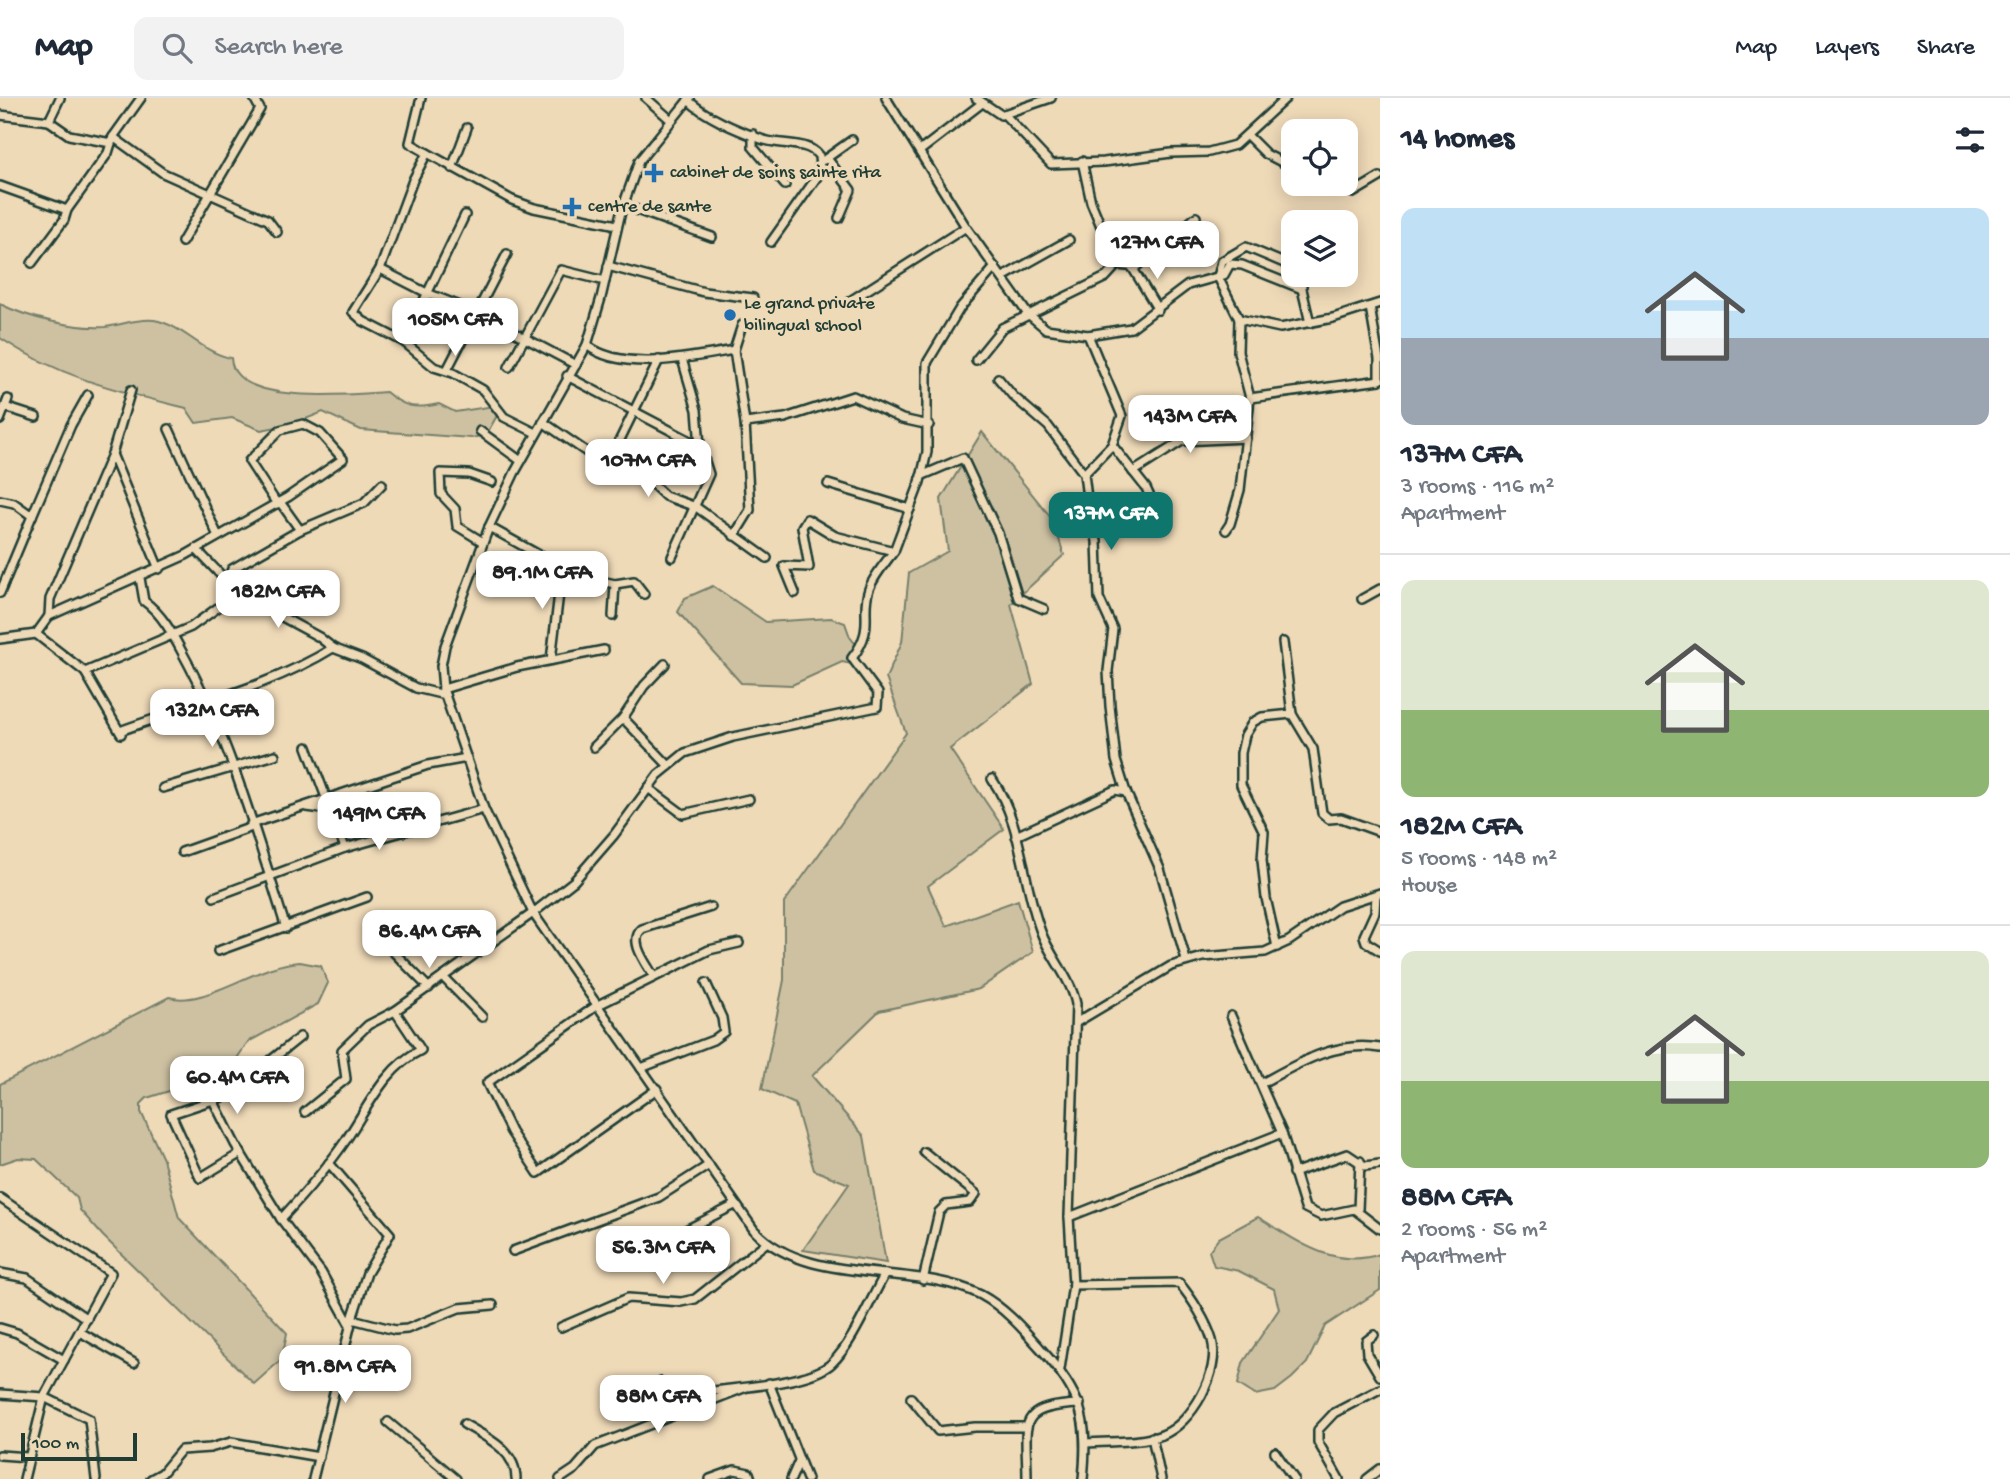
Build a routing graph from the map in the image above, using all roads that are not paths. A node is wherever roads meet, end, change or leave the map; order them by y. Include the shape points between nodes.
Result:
1 (60, 98) edge
2 (141, 98) edge
3 (254, 98) edge
4 (421, 98) edge
5 (646, 98) edge
6 (886, 98) edge
7 (1051, 98) edge
8 (1286, 98) edge
9 (689, 99) edge
10 (978, 101) edge
11 (1004, 114) junction
12 (1, 118) edge
13 (671, 120) junction
14 (49, 121) junction
15 (467, 128) dead end
16 (752, 134) junction
17 (1248, 136) junction
18 (112, 140) junction
19 (852, 140) dead end
20 (921, 150) junction
21 (427, 153) junction
22 (824, 160) junction
23 (1082, 161) junction
24 (1281, 162) edge
25 (452, 168) junction
26 (1380, 177) edge
27 (785, 185) dead end
28 (0, 186) edge
29 (1358, 190) edge
30 (209, 196) junction
31 (623, 205) junction
32 (67, 210) junction
33 (465, 215) dead end
34 (1196, 217) dead end
35 (839, 218) dead end
36 (617, 225) junction
37 (966, 227) junction
38 (277, 232) dead end
39 (712, 237) dead end
40 (1069, 240) dead end
41 (182, 242) dead end
42 (771, 242) dead end
43 (507, 254) dead end
44 (1281, 262) edge
45 (32, 263) dead end
46 (1117, 265) junction
47 (608, 266) junction
48 (995, 267) junction
49 (1132, 267) junction
50 (380, 268) junction
51 (1003, 277) junction
52 (1218, 277) junction
53 (605, 281) junction
54 (1302, 289) joint
55 (427, 293) junction
56 (753, 298) dead end
57 (850, 301) dead end
58 (1380, 303) edge
59 (1370, 307) junction
60 (1158, 310) junction
61 (478, 313) junction
62 (1027, 313) junction
63 (1239, 320) junction
64 (1310, 323) junction
65 (742, 325) dead end
66 (1088, 335) junction
67 (524, 337) junction
68 (404, 342) junction
69 (587, 345) junction
70 (734, 350) junction
71 (682, 359) junction
72 (659, 360) junction
73 (976, 360) dead end
74 (576, 365) junction
75 (509, 367) dead end
76 (447, 370) junction
77 (567, 376) junction
78 (998, 378) dead end
79 (1379, 380) edge
80 (131, 390) dead end
81 (88, 395) dead end
82 (1250, 398) junction
83 (634, 411) junction
84 (36, 417) dead end
85 (0, 420) edge
86 (542, 422) junction
87 (745, 423) junction
88 (929, 425) junction
89 (169, 429) dead end
90 (480, 431) dead end
91 (536, 433) junction
92 (1246, 438) junction
93 (1112, 445) junction
94 (700, 446) junction
95 (112, 454) junction
96 (521, 461) junction
97 (607, 466) junction
98 (1133, 472) junction
99 (1084, 474) junction
100 (921, 476) junction
101 (492, 482) dead end
102 (382, 484) dead end
103 (828, 484) dead end
104 (0, 500) edge
105 (1152, 501) dead end
106 (278, 503) junction
107 (696, 507) junction
108 (910, 509) junction
109 (32, 516) junction
110 (489, 527) junction
111 (300, 530) junction
112 (1226, 530) dead end
113 (218, 536) junction
114 (734, 536) junction
115 (483, 542) junction
116 (196, 549) junction
117 (894, 551) junction
118 (672, 557) dead end
119 (766, 558) dead end
120 (562, 568) junction
121 (159, 569) junction
122 (140, 578) junction
123 (615, 583) junction
124 (226, 584) junction
125 (1380, 589) edge
126 (0, 593) edge
127 (238, 593) junction
128 (795, 593) dead end
129 (644, 594) dead end
130 (1362, 599) dead end
131 (1044, 609) dead end
132 (49, 616) junction
133 (613, 616) dead end
134 (172, 633) junction
135 (36, 634) junction
136 (0, 639) edge
137 (1283, 642) dead end
138 (332, 648) junction
139 (604, 650) dead end
140 (551, 660) junction
141 (664, 664) dead end
142 (85, 672) junction
143 (444, 692) junction
144 (209, 701) junction
145 (1292, 714) junction
146 (624, 718) junction
147 (307, 747) dead end
148 (593, 747) dead end
149 (275, 755) dead end
150 (467, 758) junction
151 (232, 766) junction
152 (669, 766) junction
153 (992, 779) dead end
154 (163, 788) dead end
155 (648, 789) junction
156 (1126, 792) junction
157 (326, 798) junction
158 (750, 799) dead end
159 (484, 809) junction
160 (330, 810) junction
161 (252, 826) junction
162 (1380, 831) edge
163 (1016, 836) junction
164 (345, 848) junction
165 (182, 852) dead end
166 (269, 877) junction
167 (1378, 894) edge
168 (214, 897) dead end
169 (367, 897) dead end
170 (711, 907) dead end
171 (533, 913) junction
172 (369, 927) dead end
173 (286, 928) junction
174 (739, 943) dead end
175 (1277, 947) junction
176 (218, 951) dead end
177 (1380, 951) edge
178 (1186, 960) junction
179 (654, 976) junction
180 (443, 977) junction
181 (706, 983) dead end
182 (429, 988) junction
183 (596, 1006) junction
184 (395, 1011) junction
185 (1231, 1016) dead end
186 (482, 1017) dead end
187 (1077, 1022) junction
188 (300, 1037) dead end
189 (1380, 1048) edge
190 (641, 1068) junction
191 (1262, 1083) junction
192 (657, 1089) junction
193 (213, 1100) junction
194 (305, 1112) dead end
195 (1282, 1133) junction
196 (924, 1152) dead end
197 (241, 1153) junction
198 (1360, 1161) junction
199 (329, 1163) junction
200 (1380, 1164) edge
201 (709, 1165) junction
202 (1293, 1173) junction
203 (0, 1198) edge
204 (735, 1205) junction
205 (1358, 1210) junction
206 (1069, 1217) junction
207 (281, 1219) junction
208 (1380, 1229) edge
209 (766, 1243) junction
210 (513, 1251) dead end
211 (642, 1252) dead end
212 (0, 1273) edge
213 (885, 1274) junction
214 (923, 1280) junction
215 (1073, 1285) junction
216 (493, 1305) dead end
217 (88, 1319) junction
218 (351, 1322) junction
219 (561, 1327) dead end
220 (0, 1328) edge
221 (80, 1332) junction
222 (1374, 1335) dead end
223 (64, 1360) junction
224 (134, 1363) dead end
225 (1059, 1369) junction
226 (1380, 1376) edge
227 (661, 1382) dead end
228 (769, 1383) junction
229 (752, 1385) junction
230 (1380, 1389) edge
231 (0, 1394) edge
232 (44, 1397) junction
233 (911, 1398) dead end
234 (1080, 1405) junction
235 (388, 1422) dead end
236 (464, 1424) dead end
237 (1027, 1427) junction
238 (1152, 1437) junction
239 (1087, 1443) junction
240 (1275, 1452) dead end
241 (0, 1455) edge
242 (28, 1457) junction
243 (318, 1457) junction
244 (799, 1461) junction
245 (1380, 1469) edge
246 (23, 1479) edge
247 (96, 1479) edge
248 (151, 1479) edge
249 (313, 1479) edge
250 (456, 1479) edge
251 (516, 1479) edge
252 (560, 1479) edge
253 (709, 1479) edge
254 (751, 1479) edge
255 (792, 1479) edge
256 (807, 1479) edge
257 (1027, 1479) edge
258 (1083, 1479) edge
259 (1161, 1479) edge
260 (1294, 1479) edge
261 (1339, 1479) edge
262 (1369, 1479) edge

1 - 14 street
2 - 18 street
3 - 30 street via 260,109
4 - 21 street via 410,143
5 - 13 street
6 - 20 street
7 - 11 street
8 - 17 street
9 - 13 street
9 - 16 street via 699,111
10 - 11 street via 996,114
10 - 20 street
11 - 23 street via 1051,164
12 - 14 street
13 - 31 street via 639,161
14 - 18 street via 69,135
15 - 25 street
16 - 22 street via 815,150
16 - 27 street via 753,147
17 - 23 street via 1209,152
17 - 24 street
18 - 30 street
18 - 32 street via 108,153
19 - 22 street
20 - 37 street
21 - 25 street
21 - 50 street
22 - 35 street via 851,190
22 - 42 street
23 - 46 street via 1091,202
25 - 36 street via 490,191 534,208
26 - 29 street
28 - 32 street
30 - 38 street via 268,220
30 - 41 street
31 - 36 street
31 - 39 street
32 - 45 street
33 - 55 street
34 - 49 street
36 - 47 street
37 - 48 street
37 - 57 street
40 - 51 street
43 - 61 street
44 - 52 street via 1247,247 1222,261
46 - 49 street
46 - 62 street via 1106,277
47 - 53 street
47 - 56 street via 704,292
48 - 51 street
48 - 88 street via 960,308 927,363
49 - 60 street
50 - 55 street
50 - 68 street via 353,312
51 - 62 street
52 - 54 street via 1230,264 1242,265
52 - 60 street via 1188,285
52 - 63 street
53 - 67 street via 561,270
53 - 69 street
54 - 64 street
55 - 61 street
55 - 68 street
58 - 59 street
59 - 64 street
59 - 79 street
60 - 66 street via 1131,328
61 - 67 street
61 - 76 street
62 - 66 street via 1046,329
62 - 73 street via 1002,328
63 - 64 street via 1280,328
63 - 82 street via 1238,352
65 - 70 street
66 - 93 street via 1122,416
67 - 74 street
67 - 75 street
68 - 76 street via 435,367
69 - 72 street via 601,356
69 - 74 street
70 - 71 street
70 - 87 street
71 - 72 street
71 - 94 street
72 - 83 street
74 - 77 street
76 - 91 street via 483,390 504,417
77 - 83 street
77 - 86 street
78 - 99 street via 1048,426
79 - 82 street
80 - 95 street
81 - 109 street
82 - 92 street
83 - 94 street
83 - 97 street
84 - 85 street via 6,403
86 - 91 street
86 - 97 street
87 - 88 street via 785,418 853,397 902,419
87 - 114 street via 750,510
88 - 100 street
89 - 113 street
90 - 96 street
91 - 96 street
92 - 98 street via 1182,441
92 - 112 street via 1240,490
93 - 98 street
93 - 99 street
94 - 107 street via 709,474
95 - 121 street
95 - 132 street via 64,562 50,599
96 - 110 street
97 - 107 street via 646,478 664,496
98 - 105 street
99 - 156 street via 1097,541 1098,598 1113,629 1110,706 1116,760
100 - 108 street
100 - 131 street via 963,458 998,533 1018,598
101 - 115 street via 469,474 440,473 441,494 456,509 457,526
102 - 111 street via 364,503
103 - 108 street
104 - 109 street via 14,503
106 - 106 street via 343,459 320,433 303,424 280,430 249,461
106 - 111 street
106 - 113 street
107 - 114 street
107 - 118 street
108 - 117 street
109 - 126 street
110 - 115 street
110 - 120 street
111 - 124 street via 232,569
113 - 116 street
114 - 119 street
115 - 143 street via 445,646 441,666
116 - 121 street
116 - 124 street
117 - 128 street via 835,536 807,519 802,527 809,567 784,566
117 - 152 street via 869,590 868,625 852,657 878,693 877,707 733,737 685,753
120 - 123 street
120 - 140 street
121 - 122 street
122 - 132 street
122 - 134 street via 144,601 156,609
123 - 129 street via 634,581
123 - 133 street
124 - 127 street
125 - 130 street
127 - 134 street via 191,626
127 - 138 street via 319,636
132 - 135 street
134 - 142 street
134 - 144 street
135 - 136 street
135 - 142 street
137 - 145 street
138 - 143 street via 416,688
138 - 144 street via 313,661
139 - 140 street
140 - 143 street
141 - 146 street via 643,686
142 - 144 street via 120,733
143 - 150 street
144 - 151 street
145 - 162 street via 1313,749 1322,813 1329,819 1341,818
145 - 175 street via 1252,722 1241,753 1241,785 1264,832 1266,898
146 - 148 street
146 - 152 street
147 - 157 street
149 - 151 street
150 - 157 street via 428,765
150 - 159 street
151 - 154 street
151 - 161 street
152 - 155 street
153 - 163 street
155 - 158 street via 682,814
155 - 171 street via 574,881
156 - 163 street via 1115,790
156 - 178 street via 1160,869
157 - 160 street
157 - 161 street
159 - 164 street
159 - 171 street
160 - 161 street via 309,806
160 - 164 street
161 - 165 street
161 - 166 street
163 - 187 street via 1040,930 1074,993
164 - 166 street
166 - 168 street
166 - 173 street
167 - 175 street via 1340,906
167 - 177 street via 1364,936
169 - 173 street
170 - 179 street via 637,933 635,942
171 - 180 street
171 - 183 street
172 - 182 street
173 - 176 street
174 - 179 street via 709,950
175 - 178 street via 1254,954
178 - 187 street
179 - 183 street
180 - 182 street
180 - 186 street
181 - 190 street via 724,1032
182 - 184 street
183 - 190 street
183 - 192 street via 487,1083 535,1171 540,1172
184 - 194 street via 368,1026 342,1050 346,1079
184 - 199 street via 421,1050 404,1060 368,1104
185 - 191 street
187 - 206 street
188 - 193 street via 270,1060 243,1090
189 - 191 street via 1346,1046
190 - 192 street
191 - 195 street
192 - 201 street
193 - 197 street
193 - 197 street via 171,1114 200,1178
195 - 202 street
195 - 206 street
196 - 214 street via 975,1194 970,1202 946,1205 940,1212
197 - 207 street
198 - 200 street via 1365,1166
198 - 202 street via 1347,1154
198 - 205 street
199 - 207 street
199 - 218 street via 390,1234 367,1273
201 - 204 street
201 - 210 street via 659,1197
202 - 205 street via 1300,1200 1311,1212 1321,1216
203 - 217 street via 111,1272
204 - 209 street
204 - 211 street
205 - 208 street
206 - 215 street
207 - 218 street
209 - 213 street via 793,1257
209 - 219 street via 695,1299 628,1298
212 - 217 street via 27,1278
213 - 214 street
213 - 228 street via 832,1364 815,1374
214 - 225 street via 964,1288 996,1304
215 - 225 street
215 - 238 street via 1179,1283 1211,1338 1211,1370 1189,1418
216 - 218 street via 459,1308 395,1331
217 - 221 street
218 - 243 street
220 - 223 street
221 - 223 street
221 - 224 street
222 - 226 street via 1366,1341 1366,1348
223 - 232 street
225 - 234 street
227 - 229 street via 680,1395
228 - 229 street
228 - 244 street
229 - 252 street via 594,1446
230 - 261 street via 1334,1413 1318,1430 1318,1442
231 - 232 street
232 - 242 street
232 - 247 street via 91,1421
233 - 237 street via 939,1431
234 - 237 street via 1044,1407 1031,1414
234 - 239 street
235 - 250 street
236 - 251 street via 508,1455
237 - 257 street
238 - 239 street
238 - 259 street
239 - 258 street
240 - 260 street
241 - 242 street
242 - 246 street
243 - 248 street via 226,1442 181,1450
243 - 249 street
244 - 255 street
244 - 256 street
245 - 262 street
253 - 254 street via 741,1469 749,1472

